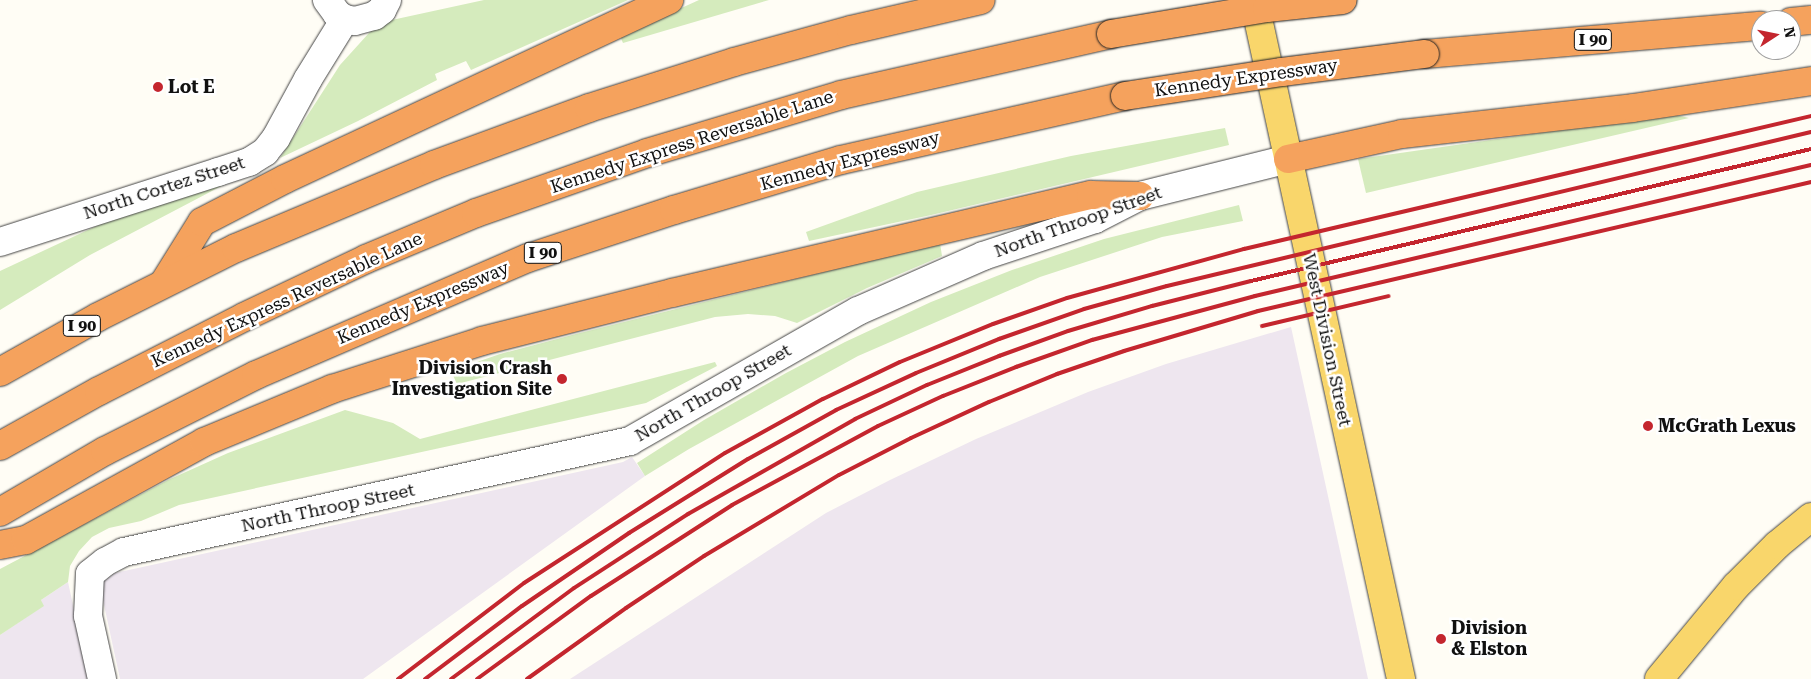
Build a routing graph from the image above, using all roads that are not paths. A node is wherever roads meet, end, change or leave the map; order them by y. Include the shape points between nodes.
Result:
1 (387, 0) edge
2 (669, 0) edge
3 (982, 0) edge
4 (1254, 0) edge
5 (1343, 0) edge
6 (336, 10) edge
7 (1751, 27) edge
8 (1811, 81) edge
9 (1288, 159) junction
10 (1140, 196) junction
11 (0, 242) edge
12 (164, 283) junction
13 (0, 372) edge
14 (0, 446) edge
15 (0, 512) edge
16 (1811, 518) edge
17 (0, 545) edge
18 (102, 679) edge
19 (1401, 679) edge
20 (1659, 679) edge

1 - 6 street via 374,16 355,21
2 - 12 highway via 202,222
3 - 12 highway, I 90 via 851,30 734,62 588,108 314,214
4 - 9 main road, West Division Street
5 - 14 highway, Kennedy Express Reversable Lane, bridge via 1267,8 1111,34 841,95 647,153 476,213 366,259 99,391
6 - 11 street, North Cortez Street via 308,78 265,152 249,162
7 - 15 highway, Kennedy Expressway / I 90, bridge via 1425,54 1282,72 1125,96 841,160 528,258 256,375 105,451
8 - 9 highway via 1632,108 1402,134
9 - 10 street, North Throop Street
9 - 19 main road, West Division Street
10 - 17 highway via 1091,195 482,341 332,389 204,442 26,540
10 - 18 street, North Throop Street via 1095,219 983,256 858,311 630,441 124,552 90,574 88,616
12 - 13 highway, I 90
16 - 20 main road via 1777,545 1736,586

